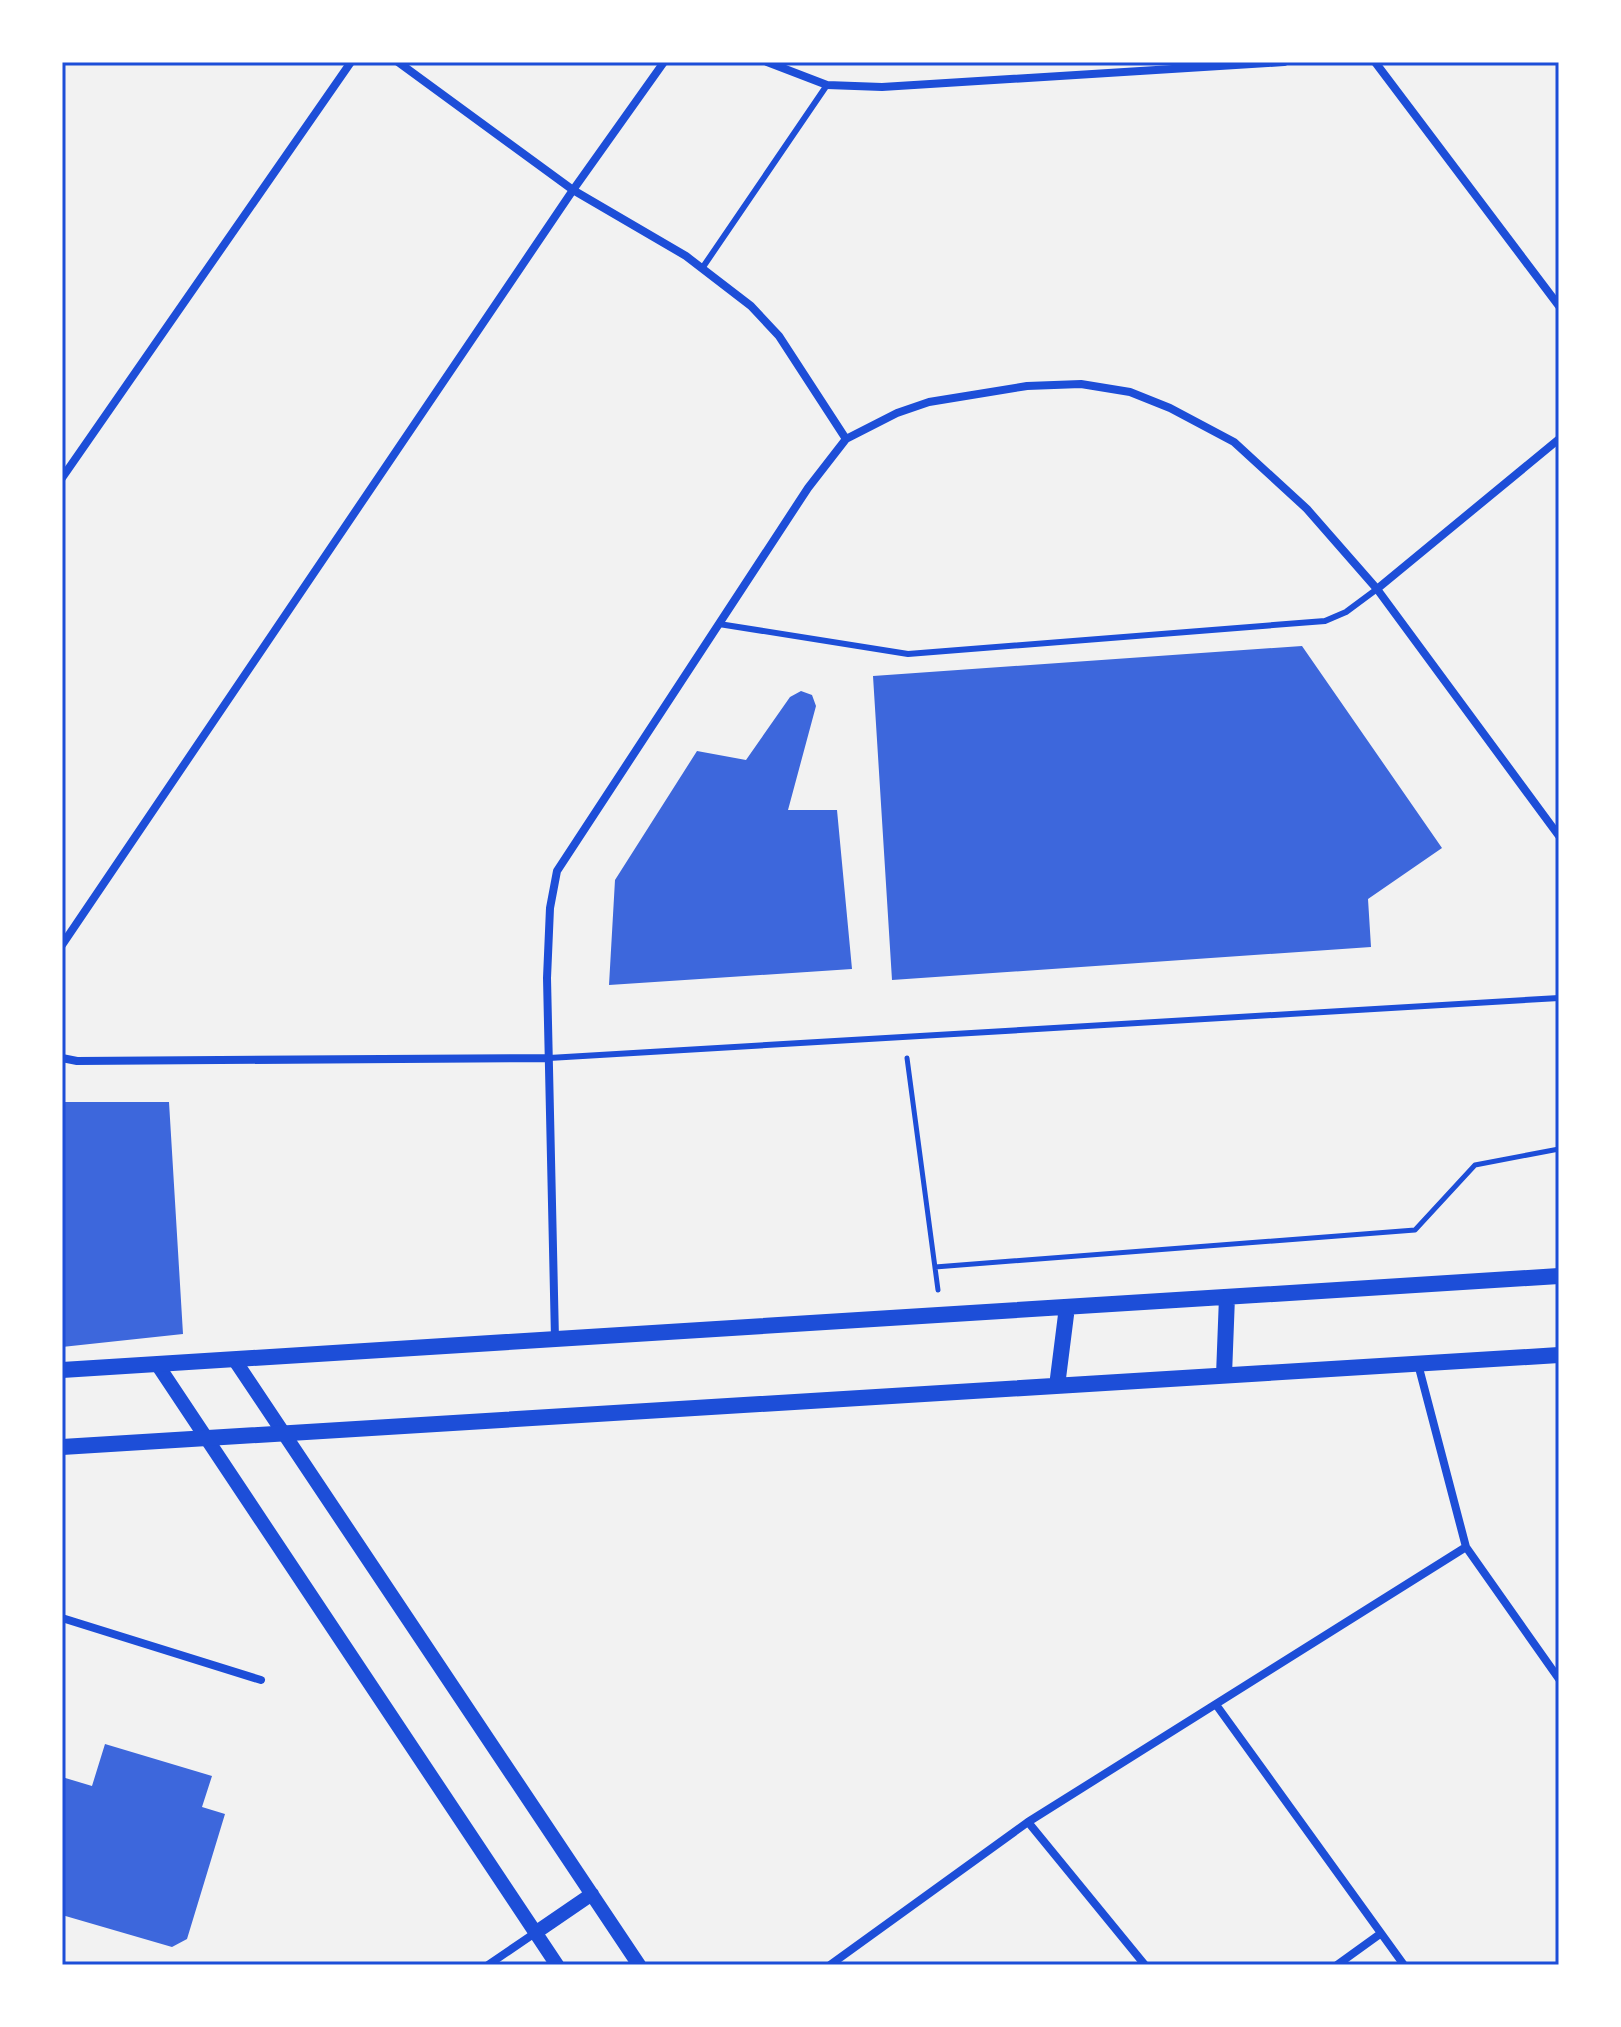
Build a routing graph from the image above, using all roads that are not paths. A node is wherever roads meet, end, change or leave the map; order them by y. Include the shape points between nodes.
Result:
1 (351, 62) edge
2 (398, 62) edge
3 (664, 62) edge
4 (767, 62) edge
5 (1284, 62) edge
6 (1375, 62) edge
7 (827, 85) junction
8 (573, 190) junction
9 (703, 267) junction
10 (1559, 306) edge
11 (846, 439) junction
12 (1559, 439) edge
13 (62, 478) edge
14 (1377, 589) junction
15 (719, 624) junction
16 (1559, 836) edge
17 (62, 945) edge
18 (1559, 998) edge
19 (62, 1058) edge
20 (549, 1058) junction
21 (1559, 1276) edge
22 (1227, 1297) junction
23 (1067, 1307) junction
24 (555, 1339) junction
25 (1559, 1355) edge
26 (234, 1359) junction
27 (1418, 1363) junction
28 (157, 1364) junction
29 (62, 1370) edge
30 (1224, 1375) junction
31 (1057, 1386) junction
32 (284, 1433) junction
33 (205, 1438) junction
34 (62, 1447) edge
35 (1466, 1547) junction
36 (62, 1618) edge
37 (1559, 1679) edge
38 (261, 1680) dead end
39 (1217, 1706) junction
40 (1028, 1822) junction
41 (592, 1894) junction
42 (535, 1933) junction
43 (1380, 1934) junction
44 (488, 1965) edge
45 (557, 1965) edge
46 (639, 1965) edge
47 (830, 1965) edge
48 (1145, 1965) edge
49 (1337, 1965) edge
50 (1404, 1965) edge

1 - 13 street
2 - 8 street
3 - 8 street
4 - 7 street
5 - 7 street via 882,87
6 - 10 street
7 - 9 lane
8 - 9 street
8 - 17 street
9 - 11 street via 779,336
11 - 14 street via 897,413 971,394 1081,384 1130,392 1234,442 1307,509
11 - 15 street
12 - 14 street
14 - 15 lane via 1325,621 945,652 875,651
14 - 16 street
15 - 20 street via 557,871 550,908
18 - 20 lane
19 - 20 street
20 - 24 street
21 - 22 main road
22 - 23 main road
22 - 30 main road
23 - 24 main road
23 - 31 main road
24 - 26 main road
25 - 27 main road
26 - 28 main road
26 - 32 street
27 - 30 main road
27 - 35 street
28 - 29 main road
28 - 33 street
30 - 31 main road
31 - 32 main road
32 - 33 main road
32 - 41 street
33 - 34 main road
33 - 42 street
35 - 37 street
35 - 39 street
36 - 38 street
39 - 40 street
39 - 43 street
40 - 47 street
40 - 48 street
41 - 42 street
41 - 46 street
42 - 44 street
42 - 45 street
43 - 49 street
43 - 50 street

